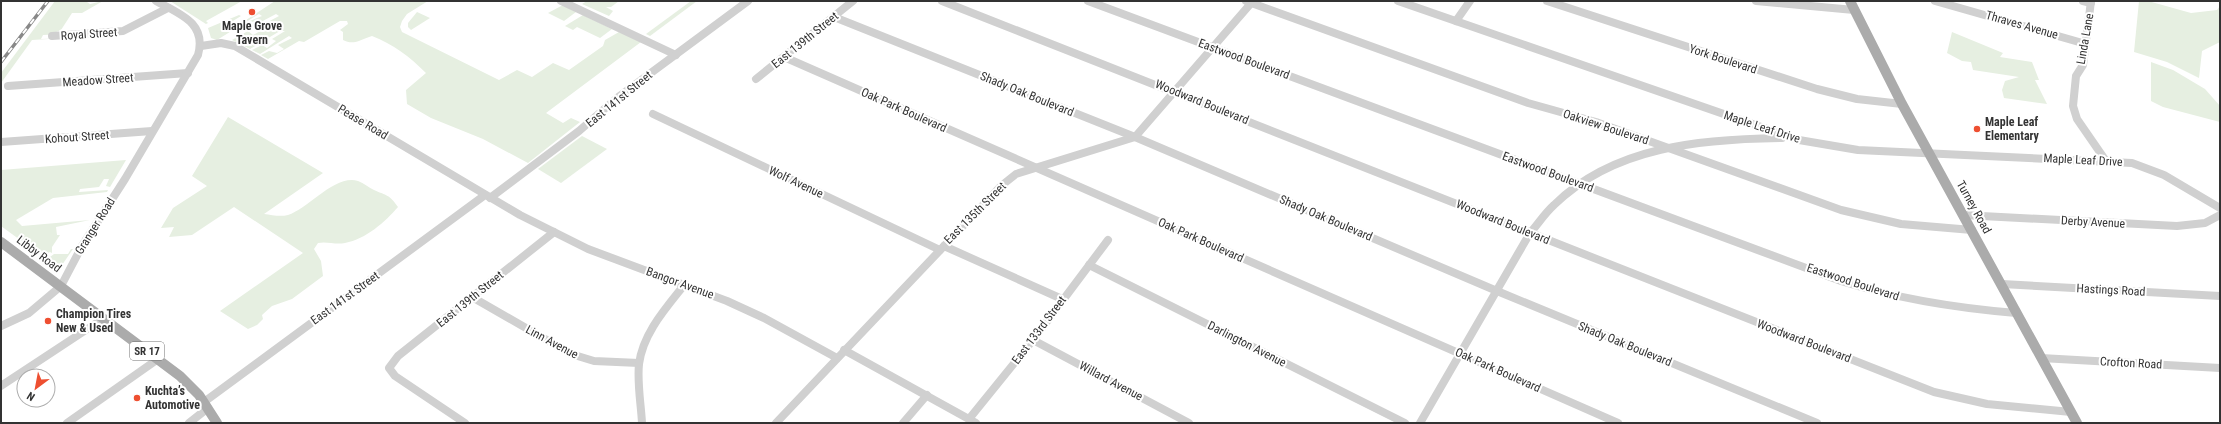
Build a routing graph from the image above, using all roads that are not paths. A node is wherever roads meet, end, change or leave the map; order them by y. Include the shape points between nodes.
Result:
1 (156, 1) edge
2 (561, 1) edge
3 (748, 1) edge
4 (853, 1) edge
5 (942, 1) edge
6 (1088, 1) edge
7 (1398, 1) edge
8 (1470, 1) edge
9 (1547, 1) edge
10 (1756, 1) edge
11 (1850, 1) edge
12 (1935, 1) edge
13 (2083, 1) edge
14 (1250, 2) edge
15 (2091, 2) edge
16 (168, 8) junction
17 (1854, 10) junction
18 (834, 17) junction
19 (1456, 21) junction
20 (52, 36) dead end
21 (2086, 44) junction
22 (202, 46) junction
23 (1213, 48) junction
24 (676, 54) junction
25 (784, 57) junction
26 (188, 73) junction
27 (756, 79) dead end
28 (8, 86) dead end
29 (1175, 91) junction
30 (1902, 104) junction
31 (653, 114) dead end
32 (152, 132) junction
33 (1135, 137) junction
34 (1789, 138) junction
35 (1, 142) edge
36 (1664, 147) junction
37 (1930, 153) junction
38 (2106, 161) junction
39 (1036, 167) junction
40 (1580, 183) junction
41 (488, 196) junction
42 (2220, 208) edge
43 (2220, 214) edge
44 (520, 215) joint
45 (1963, 215) junction
46 (1972, 230) junction
47 (554, 232) junction
48 (1530, 233) junction
49 (1108, 240) dead end
50 (1, 242) edge
51 (942, 248) junction
52 (1089, 265) junction
53 (685, 284) junction
54 (2002, 284) junction
55 (61, 286) junction
56 (1497, 291) junction
57 (2220, 296) edge
58 (472, 297) junction
59 (1062, 299) junction
60 (2016, 313) junction
61 (104, 318) junction
62 (1, 326) edge
63 (1033, 340) junction
64 (844, 350) junction
65 (1460, 354) junction
66 (837, 358) junction
67 (2041, 358) junction
68 (158, 359) junction
69 (639, 363) junction
70 (2220, 368) edge
71 (1, 386) edge
72 (927, 395) junction
73 (206, 405) junction
74 (2071, 412) junction
75 (973, 421) edge
76 (67, 423) edge
77 (188, 423) edge
78 (217, 423) edge
79 (464, 423) edge
80 (642, 423) edge
81 (776, 423) edge
82 (903, 423) edge
83 (1189, 423) edge
84 (1405, 423) edge
85 (1420, 423) edge
86 (1618, 423) edge
87 (1817, 423) edge
88 (2078, 423) edge

1 - 16 street
2 - 24 street
3 - 24 street, East 141st Street
4 - 18 street, East 139th Street
5 - 29 street, Woodward Boulevard
6 - 23 street, Eastwood Boulevard
7 - 19 street, Maple Leaf Drive
8 - 19 street
9 - 30 street, York Boulevard via 1817,89 1857,99
10 - 17 street
11 - 17 main road, Turney Road
12 - 21 street, Thraves Avenue
13 - 15 street
14 - 23 street
14 - 36 street, Oakview Boulevard via 1528,103 1596,122
15 - 21 street, Linda Lane
16 - 20 street, Royal Street via 123,31
16 - 22 street via 197,27 201,34
17 - 30 main road, Turney Road
18 - 25 street, East 139th Street
18 - 33 street, Shady Oak Boulevard
19 - 34 street, Maple Leaf Drive
21 - 38 street, Linda Lane via 2083,65 2076,76 2073,106 2077,119
22 - 26 street, Granger Road
22 - 41 street, Pease Road via 221,43 235,46
23 - 29 street
23 - 40 street, Eastwood Boulevard
24 - 41 street, East 141st Street via 606,106 579,131
25 - 27 street, East 139th Street
25 - 39 street, Oak Park Boulevard
26 - 28 street, Meadow Street
26 - 32 street, Granger Road
29 - 33 street
29 - 48 street, Woodward Boulevard
30 - 37 main road, Turney Road
31 - 51 street, Wolf Avenue
32 - 35 street, Kohout Street
32 - 55 street, Granger Road via 82,246
33 - 39 street, East 135th Street
33 - 56 street, Shady Oak Boulevard
34 - 36 street via 1729,138
34 - 37 street, Maple Leaf Drive via 1858,150
36 - 40 street via 1626,159
36 - 46 street, Oakview Boulevard via 1856,214 1901,224
37 - 38 street, Maple Leaf Drive
37 - 45 main road, Turney Road
38 - 42 street, Maple Leaf Drive via 2145,166
39 - 51 street, East 135th Street via 1016,174 1001,186
39 - 65 street, Oak Park Boulevard
40 - 48 street via 1548,210
40 - 60 street, Eastwood Boulevard via 1869,290 1940,305
41 - 44 street, Pease Road
41 - 73 street, East 141st Street
43 - 45 street, Derby Avenue via 2213,221 2176,226
44 - 47 street, Bangor Avenue
45 - 46 main road, Turney Road
46 - 54 main road, Turney Road
47 - 53 street, Bangor Avenue via 588,249
47 - 58 street, East 139th Street
48 - 56 street
48 - 74 street, Woodward Boulevard via 1934,392 1987,404
49 - 52 street, East 133rd Street
50 - 55 main road, Libby Road / SR 17
51 - 59 street, Wolf Avenue
51 - 64 street, East 135th Street
52 - 59 street, East 133rd Street
52 - 84 street, Darlington Avenue
53 - 66 street, Bangor Avenue via 764,318
53 - 69 street via 658,318
54 - 57 street, Hastings Road
54 - 60 main road, Turney Road
55 - 61 main road, SR 17
55 - 62 street via 25,315
56 - 65 street
56 - 87 street, Shady Oak Boulevard
58 - 69 street, Linn Avenue via 571,354 594,361
58 - 79 street, East 139th Street via 398,356 390,368 395,376
59 - 63 street, East 133rd Street
60 - 67 main road, Turney Road
61 - 68 main road, SR 17
61 - 71 street
63 - 75 street, East 133rd Street
63 - 83 street, Willard Avenue
64 - 66 street, East 135th Street
64 - 72 street
65 - 85 street
65 - 86 street, Oak Park Boulevard
66 - 81 street, East 135th Street
67 - 70 street, Crofton Road
67 - 74 main road, Turney Road
68 - 73 main road, SR 17 via 182,378
68 - 76 street
69 - 80 street
72 - 75 street
72 - 82 street
73 - 77 street, East 141st Street
73 - 78 main road, SR 17
74 - 88 main road, Turney Road

